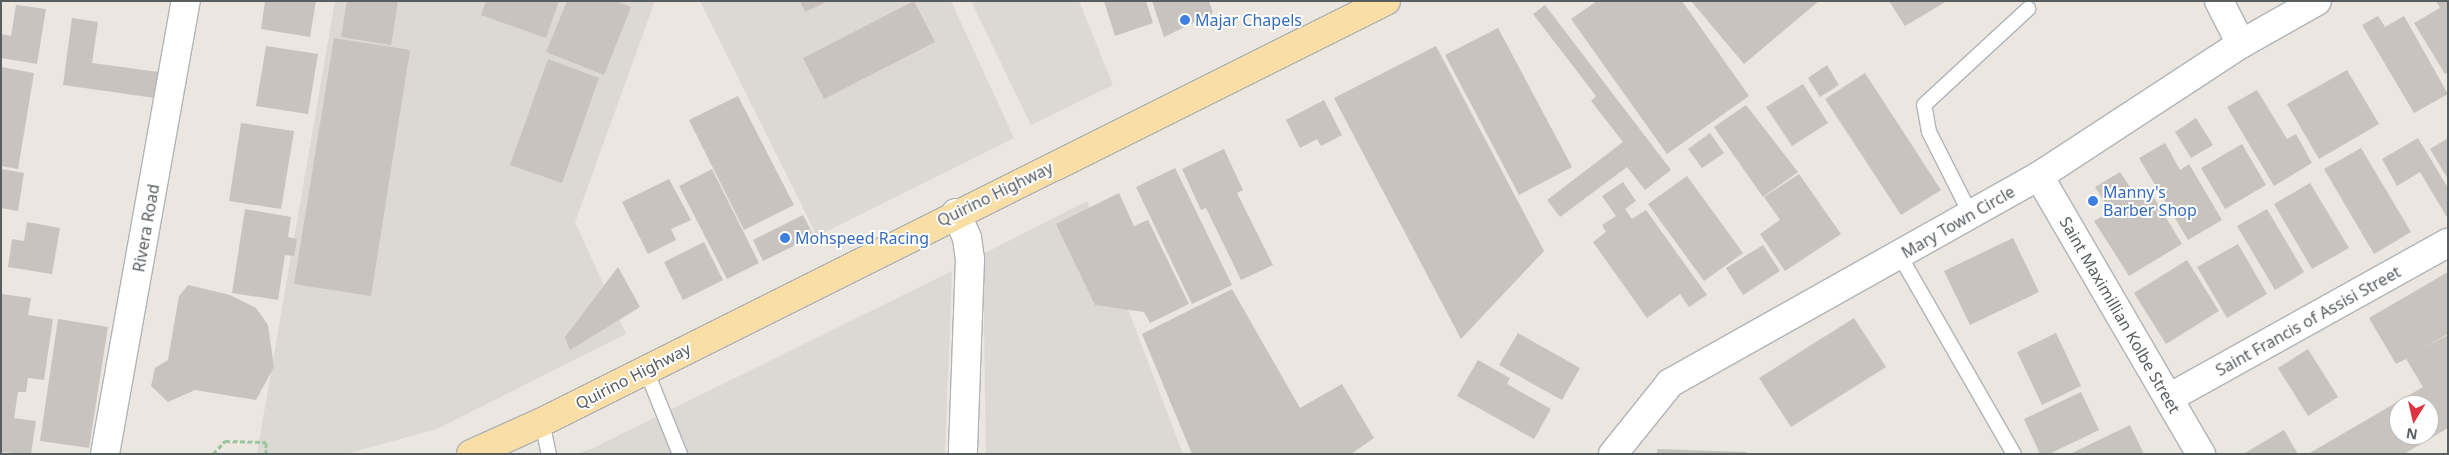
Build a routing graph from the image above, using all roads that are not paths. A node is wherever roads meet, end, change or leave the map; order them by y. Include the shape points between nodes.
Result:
1 (186, 1) edge
2 (1386, 1) edge
3 (2218, 1) edge
4 (2316, 1) edge
5 (2028, 9) dead end
6 (2241, 44) junction
7 (2039, 176) junction
8 (956, 213) junction
9 (1971, 215) junction
10 (2448, 243) edge
11 (1900, 256) junction
12 (646, 370) junction
13 (2169, 398) junction
14 (542, 422) junction
15 (105, 454) edge
16 (470, 454) edge
17 (549, 454) edge
18 (680, 454) edge
19 (964, 454) edge
20 (1612, 454) edge
21 (2014, 454) edge
22 (2201, 454) edge

1 - 15 street, Rivera Road
2 - 8 main road, Quirino Highway
3 - 6 street
4 - 6 street, Mary Town Circle
5 - 9 lane via 1924,105 1929,132
6 - 7 street, Mary Town Circle
7 - 9 street, Mary Town Circle
7 - 13 street, Saint Maximillian Kolbe Street
8 - 12 main road, Quirino Highway
8 - 19 street via 967,238 970,259
9 - 11 street, Mary Town Circle
10 - 13 street, Saint Francis of Assisi Street
11 - 20 street, Mary Town Circle via 1670,383
11 - 21 lane
12 - 14 main road, Quirino Highway
12 - 18 lane
13 - 22 street, Saint Maximillian Kolbe Street
14 - 16 main road, Quirino Highway
14 - 17 lane

